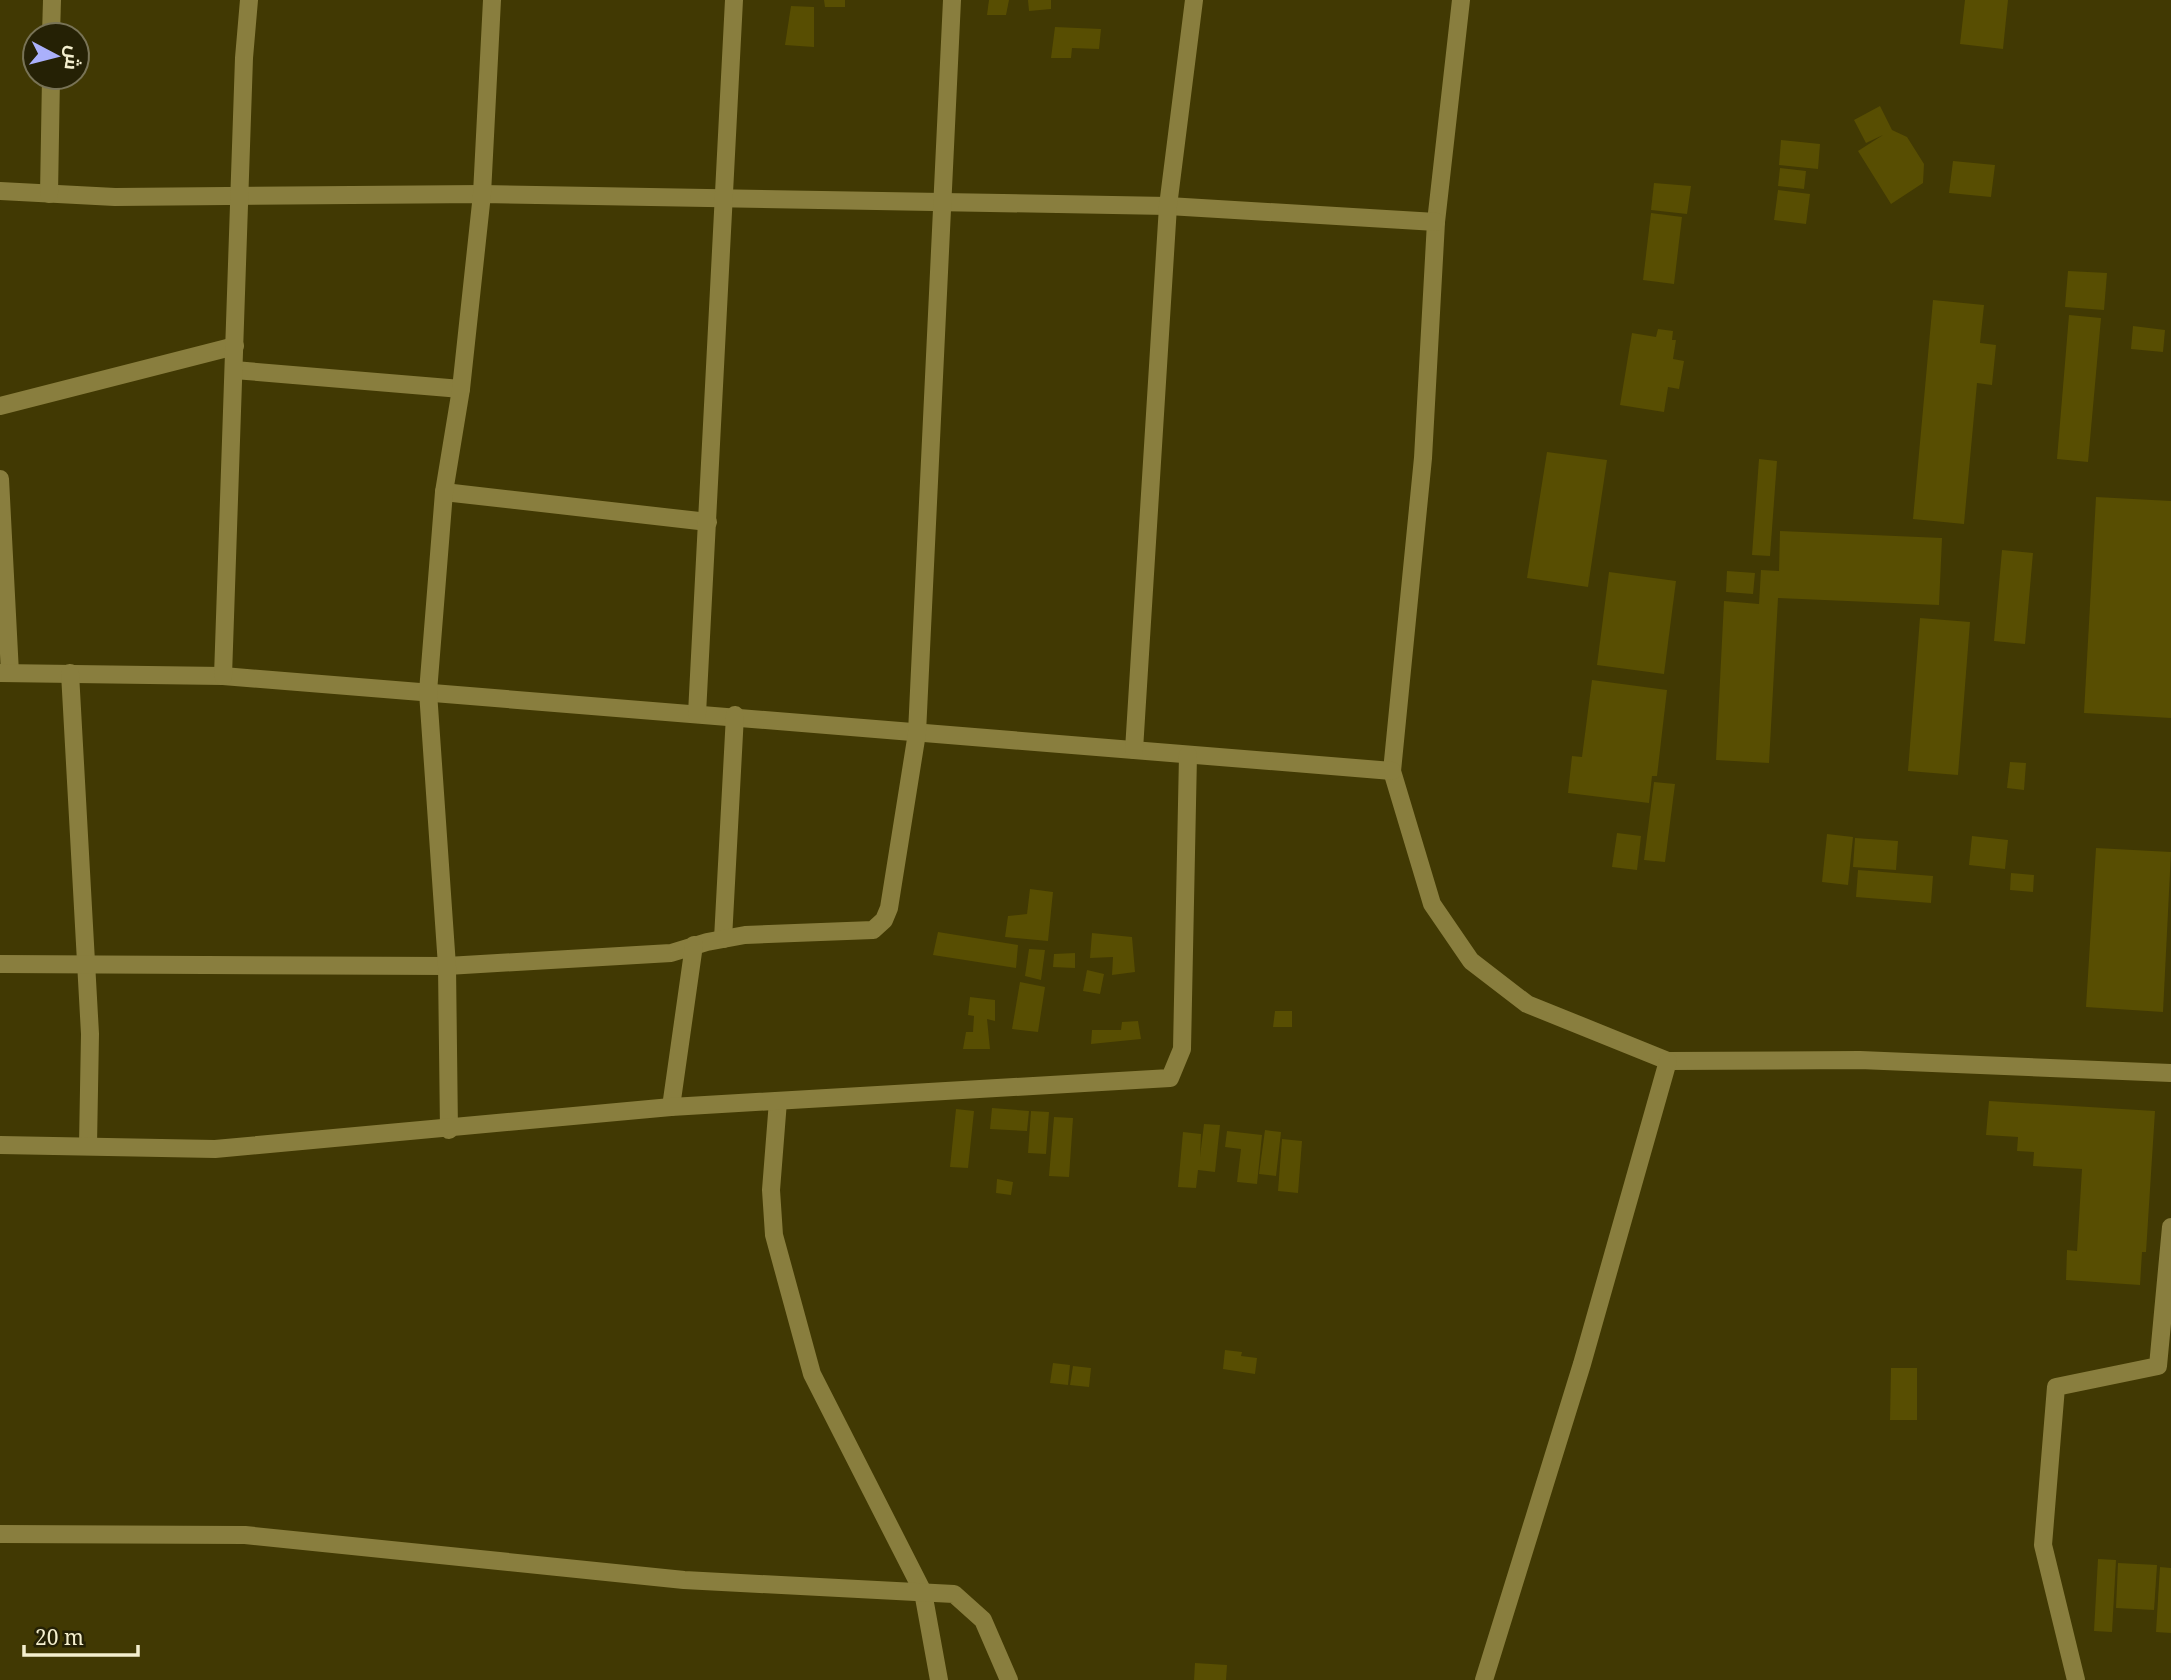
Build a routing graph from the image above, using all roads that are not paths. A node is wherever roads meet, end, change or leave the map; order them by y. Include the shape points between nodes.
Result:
1 (51, 0) edge
2 (249, 0) edge
3 (492, 0) edge
4 (734, 0) edge
5 (952, 0) edge
6 (1194, 0) edge
7 (1461, 0) edge
8 (51, 21) edge
9 (51, 91) edge
10 (0, 191) edge
11 (49, 194) junction
12 (482, 194) junction
13 (240, 195) junction
14 (726, 199) junction
15 (944, 203) junction
16 (1168, 206) junction
17 (1436, 222) junction
18 (235, 346) junction
19 (234, 370) junction
20 (461, 389) junction
21 (0, 406) edge
22 (0, 479) edge
23 (444, 492) junction
24 (709, 522) junction
25 (5, 673) edge
26 (70, 673) junction
27 (223, 676) junction
28 (428, 692) junction
29 (697, 714) junction
30 (735, 715) junction
31 (917, 733) junction
32 (1134, 751) junction
33 (1188, 755) junction
34 (1392, 771) junction
35 (723, 939) junction
36 (694, 946) junction
37 (0, 964) edge
38 (86, 964) junction
39 (447, 966) junction
40 (1668, 1061) junction
41 (2171, 1073) edge
42 (778, 1101) junction
43 (671, 1107) junction
44 (449, 1130) junction
45 (0, 1145) edge
46 (88, 1145) junction
47 (2171, 1227) edge
48 (2165, 1366) edge
49 (0, 1534) edge
50 (923, 1592) junction
51 (939, 1680) edge
52 (1009, 1680) edge
53 (1484, 1680) edge
54 (2076, 1680) edge

1 - 8 street
2 - 13 street
3 - 12 street
4 - 14 street
5 - 15 street
6 - 16 street
7 - 17 street
9 - 11 street
10 - 11 street
11 - 13 street
12 - 13 street
12 - 14 street
12 - 20 street
13 - 18 street
14 - 15 street
14 - 24 street
15 - 16 street
15 - 31 street
16 - 17 street
16 - 32 street
17 - 34 street via 1423,458
18 - 19 street
18 - 21 street
19 - 20 street
19 - 27 street
20 - 23 street
22 - 25 street
23 - 24 street
23 - 28 street
24 - 29 street
25 - 26 street
26 - 27 street
26 - 38 street
27 - 28 street
28 - 29 street
28 - 39 street
29 - 30 street
30 - 31 street
30 - 35 street
31 - 32 street
31 - 35 street via 884,920 873,930
32 - 33 street
33 - 34 street
33 - 42 street via 1182,1049 1170,1078
34 - 40 street via 1432,904 1471,961 1527,1004
35 - 36 street
36 - 39 street via 671,953
36 - 43 street
37 - 38 street
38 - 39 street
38 - 46 street
39 - 44 street
40 - 41 street via 1860,1060
40 - 53 street via 1582,1364
42 - 43 street
42 - 50 street via 771,1190 774,1236 812,1374
43 - 44 street
44 - 46 street via 215,1149
45 - 46 street
47 - 48 street
48 - 54 street via 2056,1387 2043,1545
49 - 50 street via 245,1535 684,1580
50 - 51 street
50 - 52 street via 954,1594 983,1620

